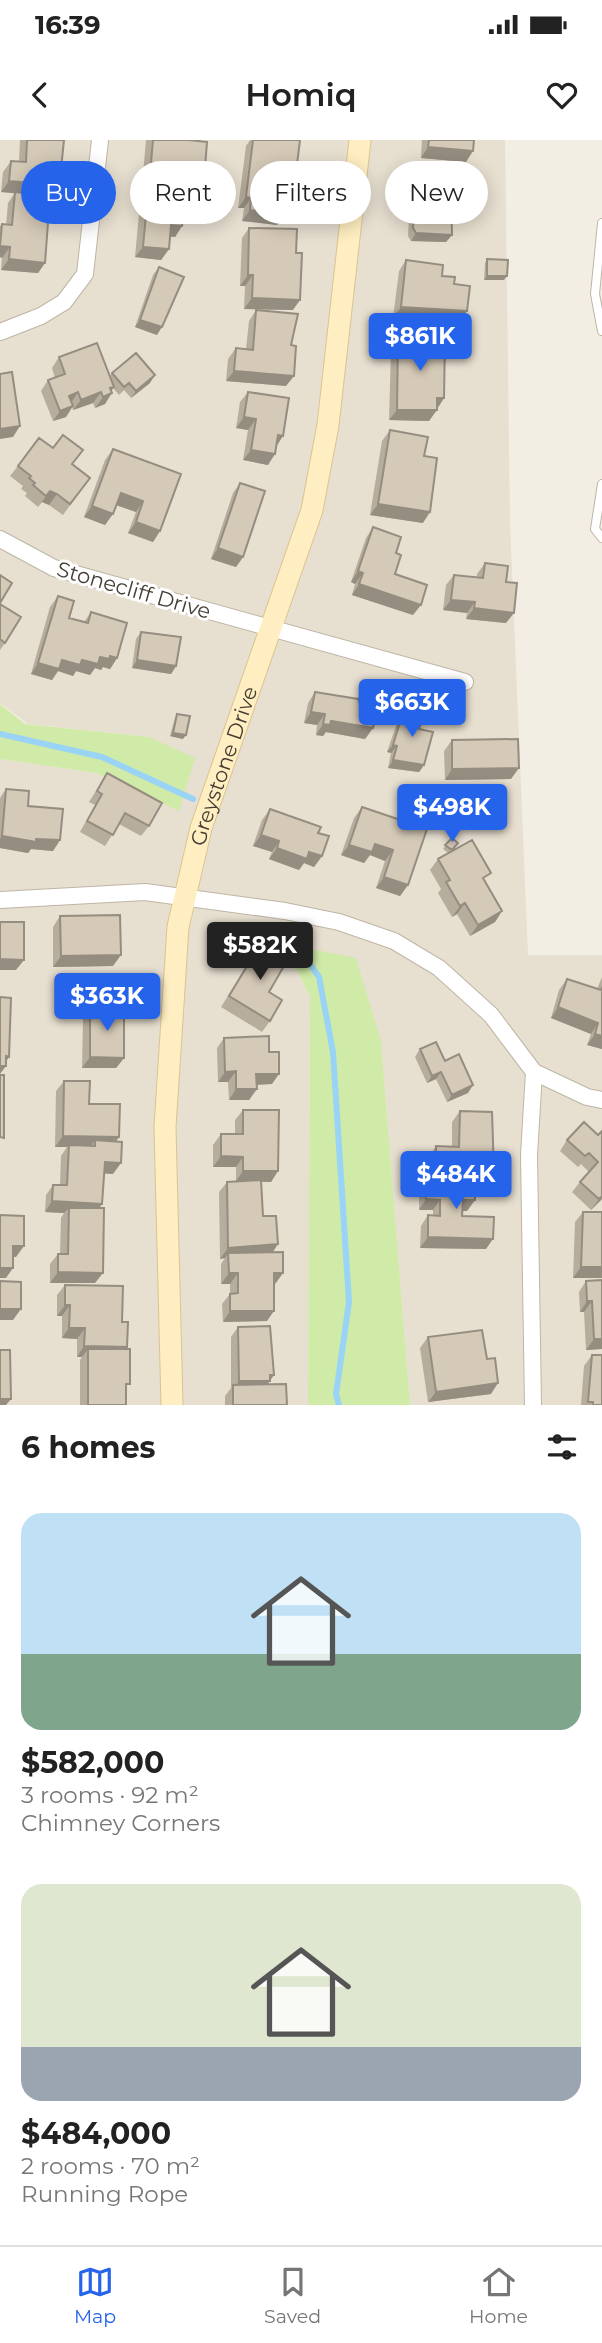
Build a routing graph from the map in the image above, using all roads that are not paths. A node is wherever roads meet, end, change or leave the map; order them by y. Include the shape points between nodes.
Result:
1 (100, 140) edge
2 (360, 140) edge
3 (602, 223) edge
4 (600, 306) edge
5 (602, 331) edge
6 (0, 332) edge
7 (602, 484) edge
8 (602, 538) edge
9 (0, 539) edge
10 (272, 629) junction
11 (465, 682) dead end
12 (183, 895) junction
13 (0, 900) edge
14 (534, 1072) junction
15 (602, 1100) edge
16 (172, 1405) edge
17 (533, 1405) edge

1 - 6 street via 85,274 64,302
2 - 10 street, Greystone Drive via 326,438 312,510
3 - 4 lane via 595,294
4 - 5 lane
7 - 8 lane via 595,529
9 - 10 street, Stonecliff Drive via 54,568
10 - 11 street, Stonecliff Drive
10 - 12 street, Greystone Drive via 201,828
12 - 13 street via 145,892
12 - 14 street via 325,919 394,941 439,968 491,1015
12 - 16 street, Greystone Drive via 165,1127
14 - 15 street
14 - 17 street via 529,1155

